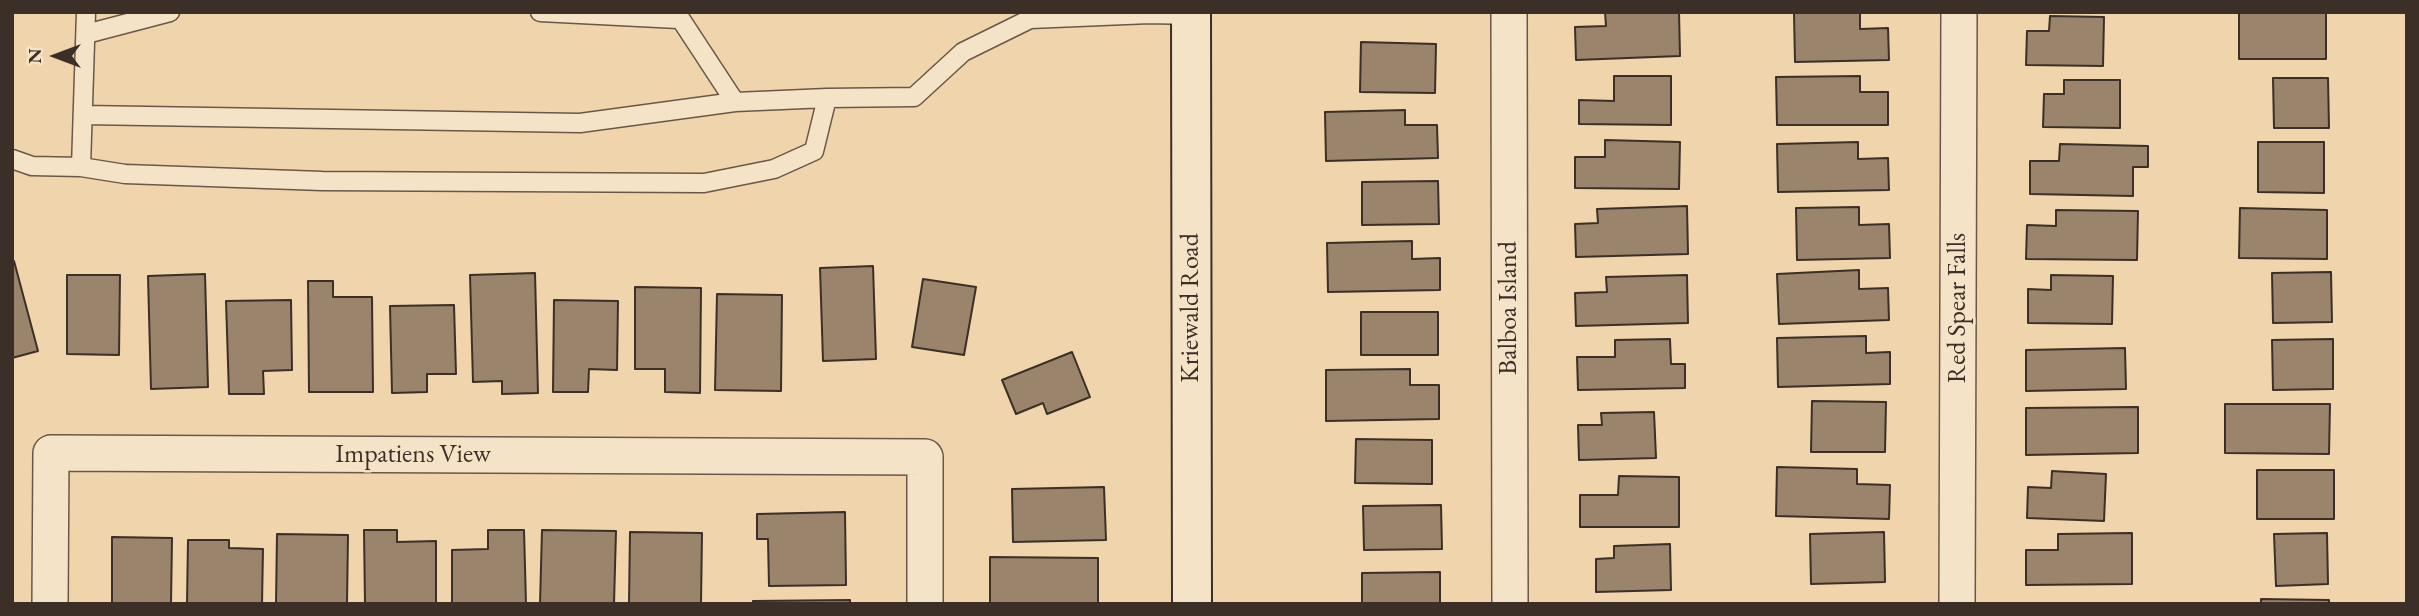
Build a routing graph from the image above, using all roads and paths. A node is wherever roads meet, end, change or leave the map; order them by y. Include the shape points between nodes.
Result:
1 (86, 12) edge
2 (170, 12) edge
3 (540, 12) edge
4 (1509, 12) edge
5 (1959, 12) edge
6 (1191, 14) edge
7 (677, 15) edge
8 (86, 34) junction
9 (827, 98) junction
10 (734, 102) junction
11 (84, 115) junction
12 (12, 159) edge
13 (81, 167) junction
14 (50, 604) edge
15 (925, 604) edge
16 (1192, 604) edge
17 (1510, 604) edge
18 (1957, 604) edge

1 - 8 lane
2 - 8 lane
3 - 7 lane
4 - 17 street, Balboa Island
5 - 18 street, Red Spear Falls
6 - 9 lane via 1030,19 963,52 914,97
6 - 16 street, Kriewald Road
7 - 10 lane
8 - 11 lane
9 - 10 lane
9 - 13 lane via 814,151 774,169 704,183 322,181 125,174
10 - 11 lane via 580,122
11 - 13 lane
12 - 13 lane via 32,166
14 - 15 street, Impatiens View via 51,453 925,457

